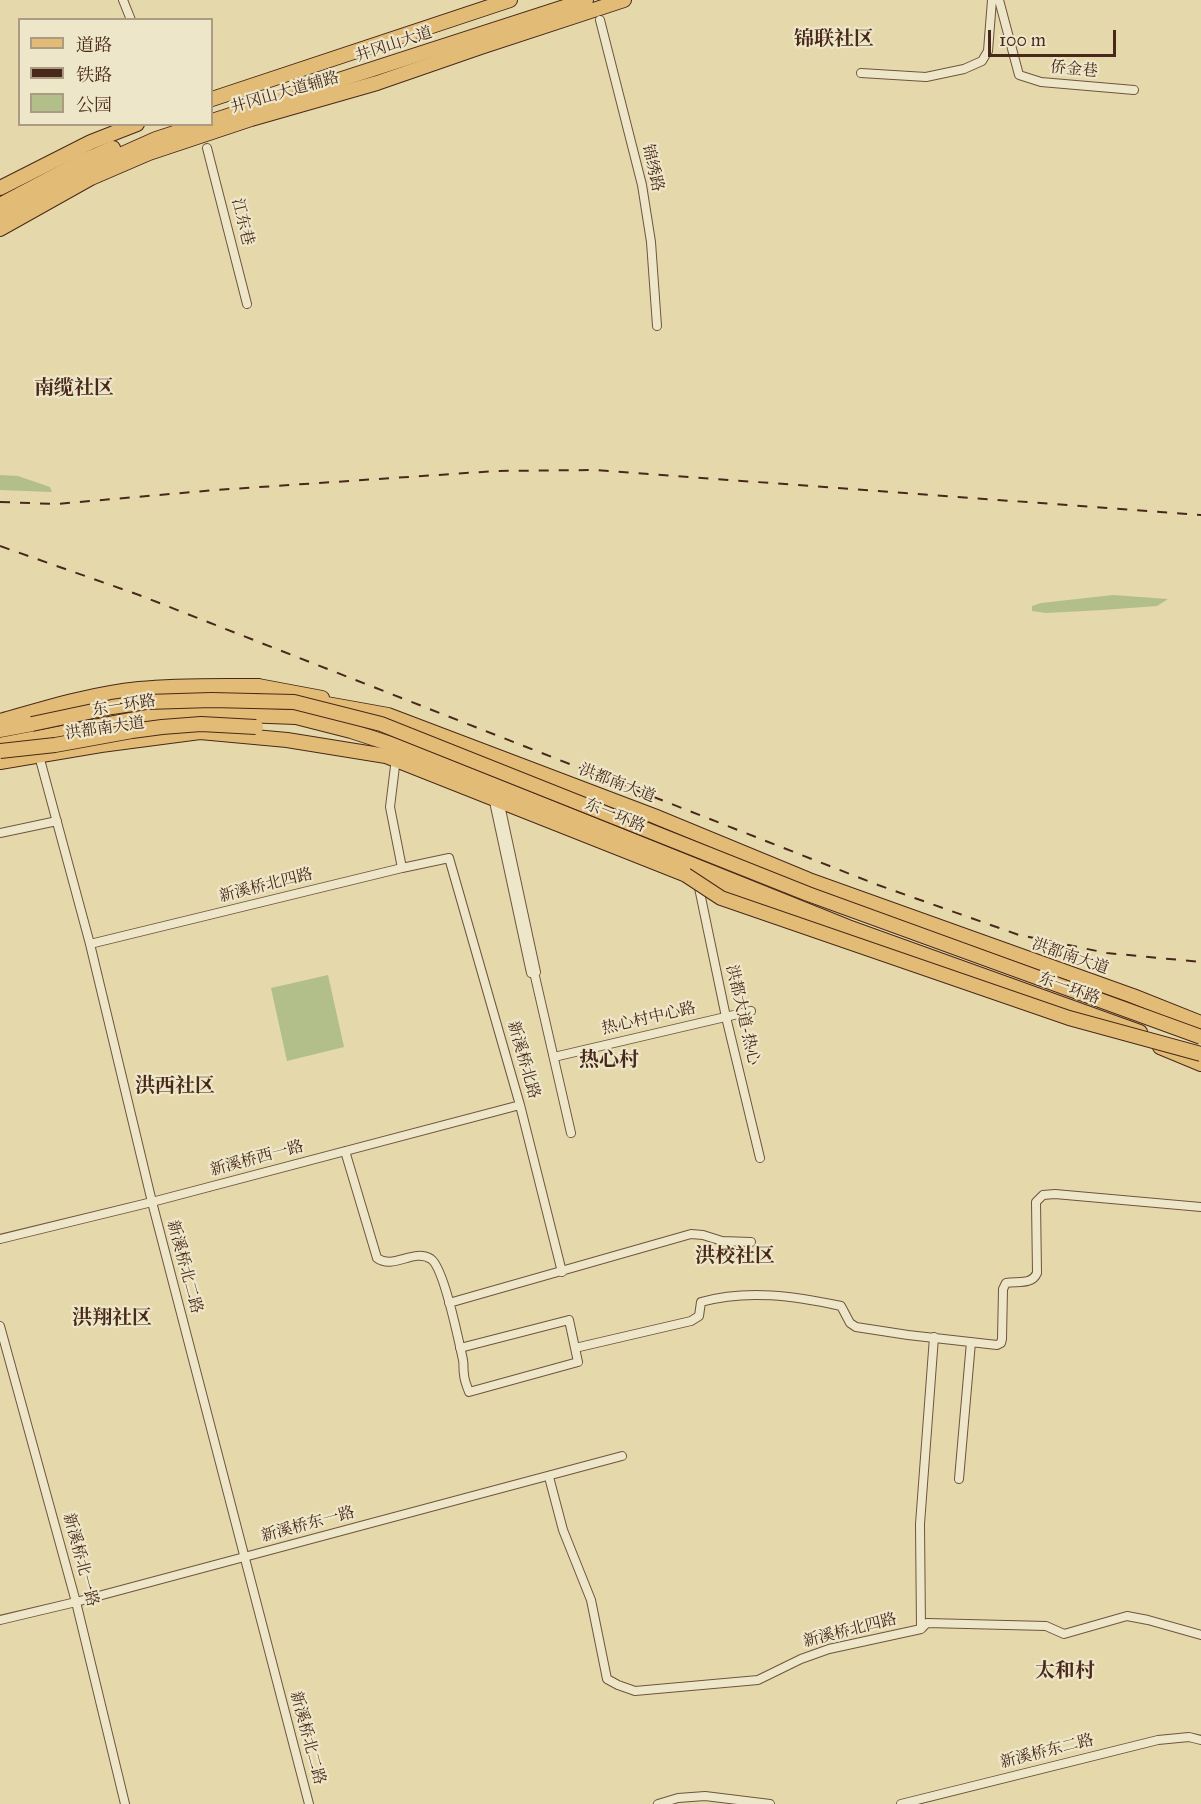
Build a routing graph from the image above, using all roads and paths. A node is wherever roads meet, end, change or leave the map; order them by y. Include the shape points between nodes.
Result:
1 (123, 0) edge
2 (510, 0) edge
3 (562, 0) edge
4 (586, 0) edge
5 (624, 0) edge
6 (992, 0) edge
7 (999, 0) edge
8 (130, 18) edge
9 (600, 20) dead end
10 (861, 73) dead end
11 (1134, 90) dead end
12 (213, 99) edge
13 (213, 113) edge
14 (213, 122) edge
15 (132, 126) edge
16 (168, 126) edge
17 (196, 126) edge
18 (207, 148) dead end
19 (0, 188) edge
20 (0, 205) edge
21 (0, 217) edge
22 (0, 229) edge
23 (247, 304) dead end
24 (657, 326) dead end
25 (388, 715) junction
26 (0, 721) edge
27 (0, 732) edge
28 (35, 737) junction
29 (0, 745) edge
30 (0, 751) edge
31 (39, 756) junction
32 (391, 757) junction
33 (0, 762) edge
34 (496, 799) junction
35 (57, 821) junction
36 (0, 833) edge
37 (449, 858) joint
38 (402, 868) junction
39 (691, 877) junction
40 (90, 944) junction
41 (752, 1011) dead end
42 (726, 1017) junction
43 (1201, 1023) edge
44 (1201, 1037) edge
45 (1201, 1054) edge
46 (554, 1057) junction
47 (1201, 1064) edge
48 (520, 1105) junction
49 (571, 1133) dead end
50 (345, 1151) junction
51 (760, 1158) dead end
52 (152, 1202) junction
53 (1201, 1207) edge
54 (0, 1239) edge
55 (751, 1242) dead end
56 (562, 1272) junction
57 (449, 1303) junction
58 (0, 1326) edge
59 (934, 1337) junction
60 (971, 1342) junction
61 (460, 1348) junction
62 (575, 1348) junction
63 (622, 1456) dead end
64 (549, 1477) junction
65 (959, 1479) dead end
66 (245, 1557) junction
67 (76, 1602) junction
68 (0, 1620) edge
69 (921, 1629) junction
70 (1201, 1635) edge
71 (1201, 1740) edge
72 (125, 1804) edge
73 (309, 1804) edge
74 (658, 1804) edge
75 (770, 1804) edge
76 (901, 1804) edge

1 - 8 street
2 - 12 main road, 井冈山大道辅路
3 - 13 main road, 井冈山大道
4 - 14 main road, 井冈山大道
5 - 22 main road, 井冈山大道辅路 via 377,83 149,153 91,178
6 - 10 street via 988,51 982,61 926,77
7 - 11 street, 侨金巷 via 1019,75 1041,82
9 - 24 street, 锦绣路 via 642,185
15 - 19 main road
16 - 20 main road via 83,161
17 - 21 main road via 82,172
18 - 23 street, 江东巷
25 - 26 main road via 258,686 184,686 72,700
25 - 27 main road, 洪都南大道 via 313,701 203,697
25 - 43 main road, 洪都南大道 via 654,816 809,880
27 - 44 main road, 东一环路, bridge via 111,707 212,700 294,702 381,724 808,894
28 - 29 main road, 东一环路
28 - 31 street, 新溪桥北二路
28 - 45 main road, 东一环路, bridge via 150,716 215,714 296,717 351,731 848,927
30 - 32 main road, bridge via 201,724 334,738
31 - 32 main road, 洪都南大道 via 200,732 287,740
31 - 33 main road, 洪都南大道
31 - 35 street, 新溪桥北二路
32 - 34 main road, 洪都南大道
32 - 38 street via 390,807
34 - 39 main road, 洪都南大道
34 - 46 street via 531,973 534,972
35 - 36 street
35 - 40 street, 新溪桥北二路
37 - 38 street, 新溪桥北四路
37 - 48 street, 新溪桥北路
38 - 40 street, 新溪桥北四路
39 - 42 street, 洪都大道-热心
39 - 45 main road, bridge via 732,902 1069,1018
39 - 47 main road, 洪都南大道 via 1098,1022
40 - 52 street, 新溪桥北二路
41 - 42 street, 热心村中心路
42 - 46 street, 热心村中心路
42 - 51 street, 洪都大道-热心
46 - 49 street
48 - 50 street, 新溪桥西一路
48 - 56 street, 新溪桥北路
50 - 52 street, 新溪桥西一路
50 - 57 street via 375,1256 385,1262 417,1256 434,1261
52 - 54 street, 新溪桥西一路
52 - 66 street, 新溪桥北二路
53 - 60 street via 1043,1195 1036,1202 1037,1273 1031,1281 1006,1282 1001,1343
55 - 56 street via 691,1234
56 - 57 street
57 - 61 street
58 - 67 street, 新溪桥北一路
59 - 60 street
59 - 62 street via 856,1327 841,1306 743,1294 701,1302 699,1317 691,1321
59 - 69 street via 920,1524
60 - 65 street
61 - 62 street via 569,1320
61 - 62 street via 469,1392 578,1362
63 - 64 street, 新溪桥东一路
64 - 66 street, 新溪桥东一路
64 - 69 street, 新溪桥北四路 via 563,1530 591,1599 607,1678 618,1685 635,1691 758,1680 829,1649
66 - 67 street, 新溪桥东一路
66 - 73 street, 新溪桥北二路
67 - 68 street, 新溪桥东一路
67 - 72 street, 新溪桥北一路
69 - 70 street, 新溪桥北四路 via 927,1623 1046,1626 1064,1634 1127,1616
71 - 76 street, 新溪桥东二路 via 1158,1740
74 - 75 street via 705,1796

